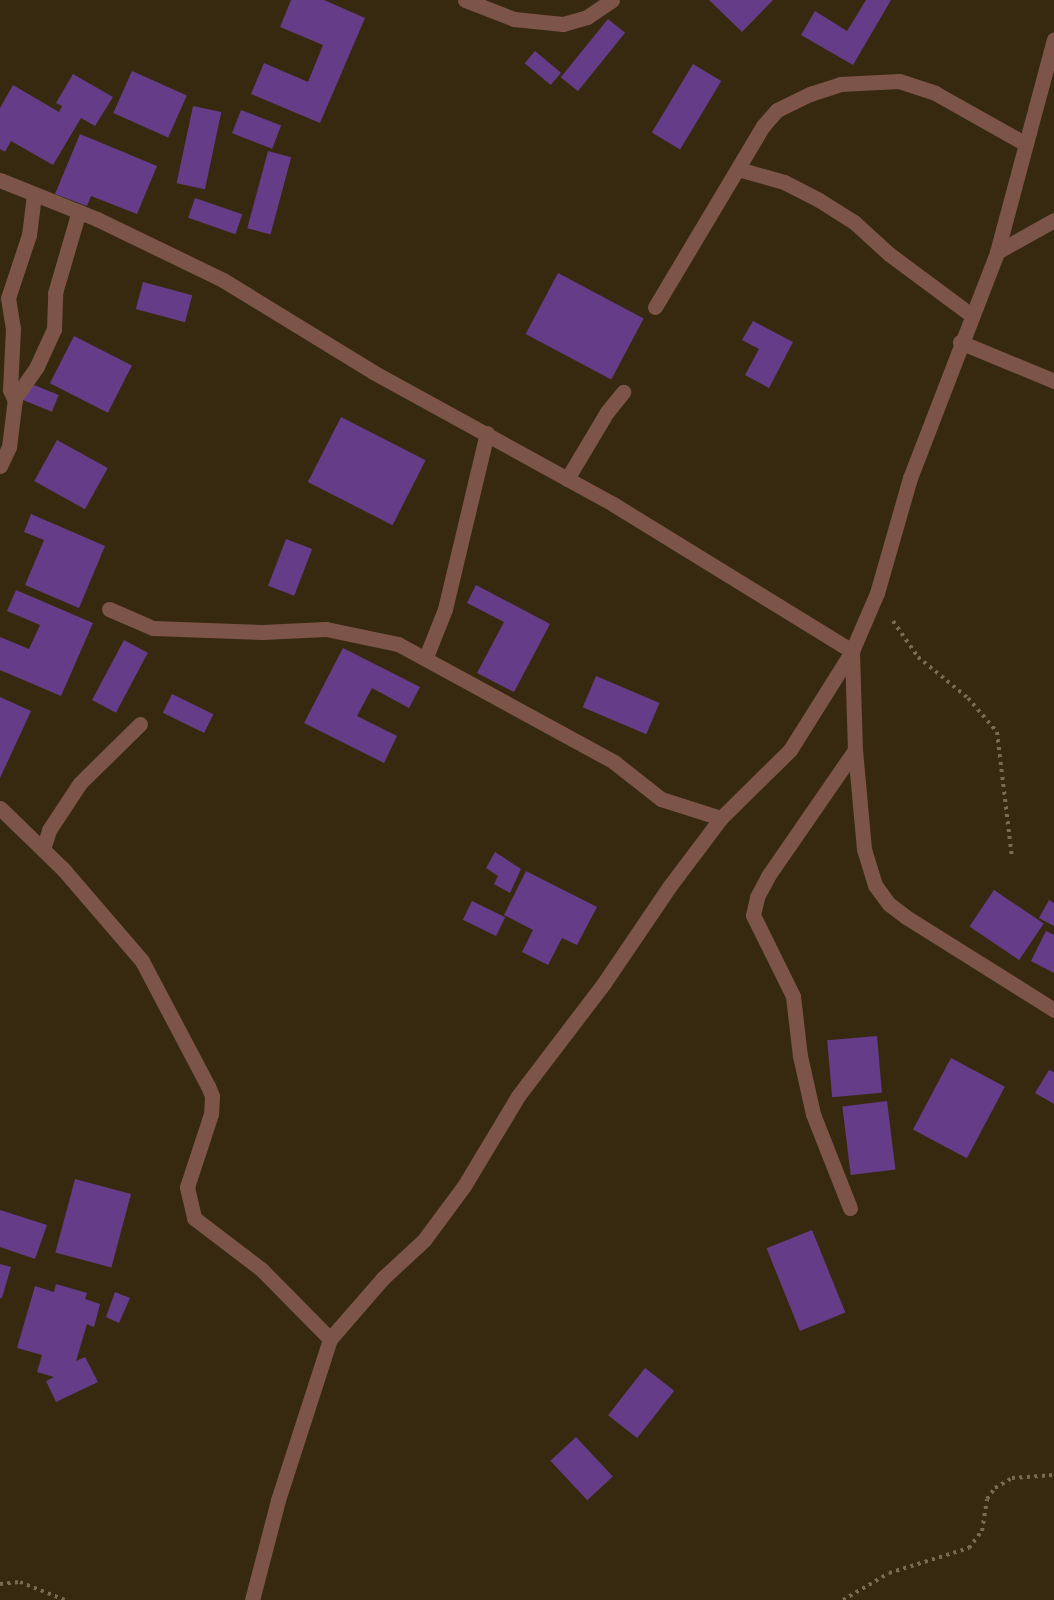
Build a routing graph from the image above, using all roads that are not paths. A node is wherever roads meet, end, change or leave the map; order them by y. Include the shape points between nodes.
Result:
1 (465, 0) edge
2 (612, 0) edge
3 (1054, 42) edge
4 (1026, 144) junction
5 (738, 169) junction
6 (0, 180) edge
7 (34, 195) junction
8 (79, 212) junction
9 (1054, 220) edge
10 (997, 252) junction
11 (655, 307) dead end
12 (971, 315) junction
13 (960, 342) junction
14 (1054, 381) edge
15 (623, 392) dead end
16 (15, 401) junction
17 (487, 433) junction
18 (0, 466) edge
19 (567, 478) junction
20 (110, 609) dead end
21 (852, 651) junction
22 (426, 657) junction
23 (140, 724) dead end
24 (855, 750) junction
25 (0, 808) edge
26 (721, 818) junction
27 (43, 849) junction
28 (1054, 1010) edge
29 (850, 1208) dead end
30 (330, 1339) junction
31 (252, 1600) edge

1 - 2 street via 514,19 563,24 587,17
3 - 4 street
4 - 5 street via 935,93 899,81 873,80 840,84 777,110
4 - 10 street
5 - 11 street
5 - 12 street via 784,183 819,200 854,222 889,254
6 - 7 street
7 - 8 street
7 - 16 street via 29,235 8,298 13,329 10,390
8 - 16 street via 55,293 54,329 38,366 23,382
8 - 17 street via 222,280 373,372
9 - 10 street
10 - 12 street
12 - 13 street
13 - 14 street
13 - 21 street via 910,478 877,593
15 - 19 street
16 - 18 street via 9,447
17 - 19 street
17 - 22 street via 445,609
19 - 21 street
20 - 22 street via 153,628 262,632 326,629 398,645
21 - 24 street
21 - 26 street via 790,750
22 - 26 street via 614,762 661,799
23 - 27 street via 80,783 49,830
24 - 28 street via 864,849 875,885 889,904
24 - 29 street via 768,876 753,915 793,996 800,1056 813,1114
25 - 27 street
26 - 30 street via 519,1096 464,1186 424,1240 383,1278
27 - 30 street via 142,961 212,1096 211,1114 187,1187 194,1218 261,1269
30 - 31 street via 278,1500

